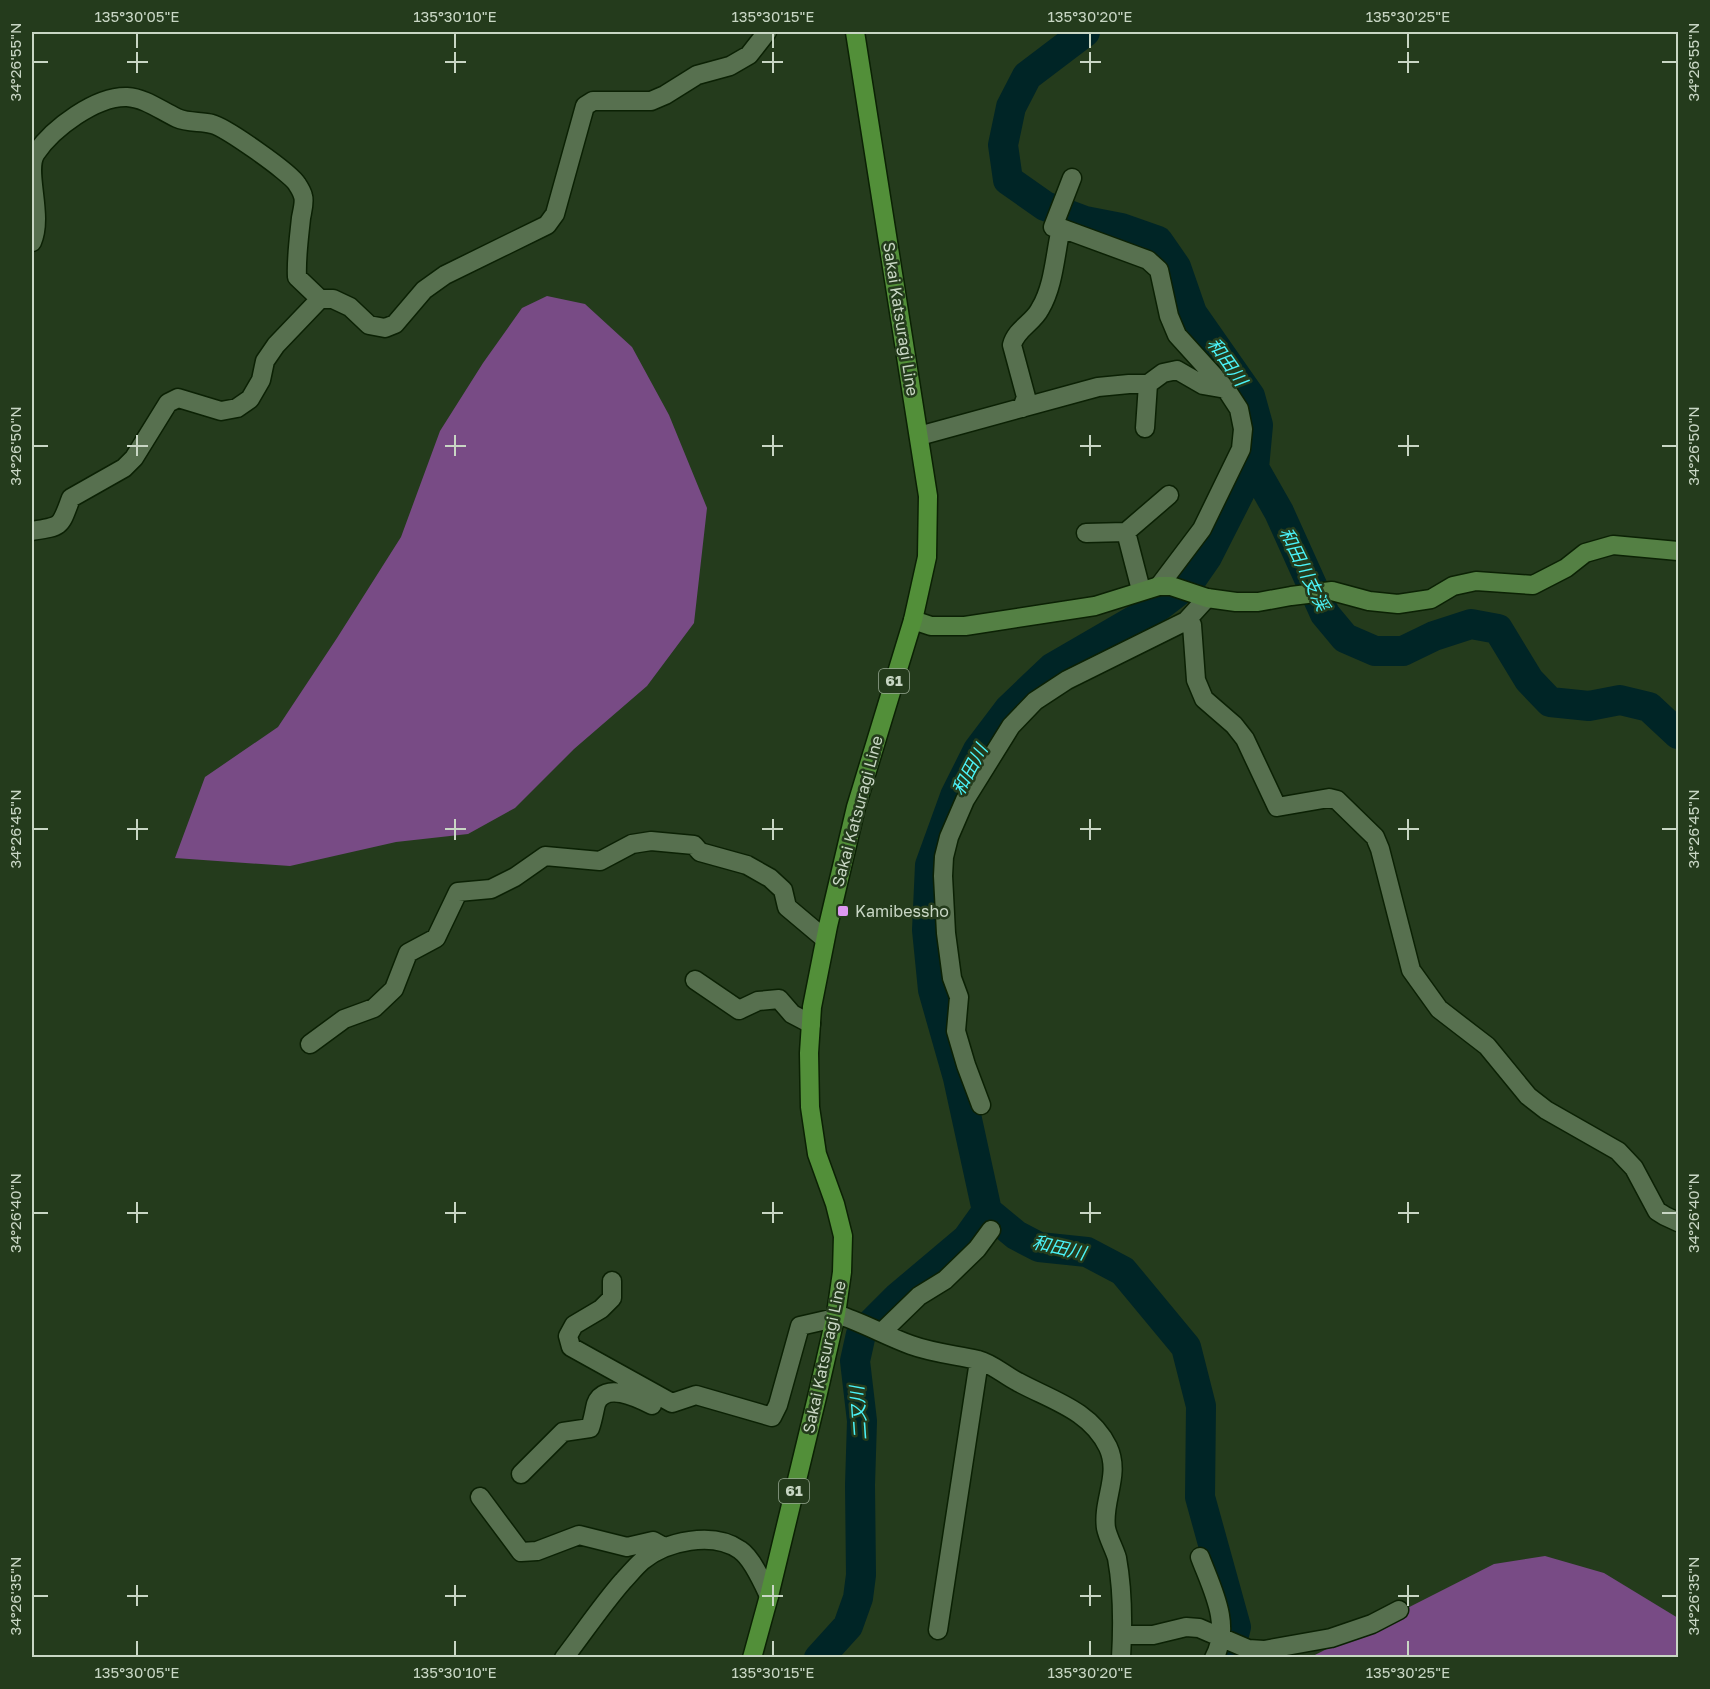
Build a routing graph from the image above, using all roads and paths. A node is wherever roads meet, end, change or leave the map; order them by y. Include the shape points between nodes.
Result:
1 (767, 32) edge
2 (855, 32) edge
3 (1072, 178) dead end
4 (1061, 228) junction
5 (32, 242) edge
6 (320, 299) junction
7 (1148, 384) junction
8 (1226, 389) junction
9 (1022, 408) junction
10 (1145, 428) dead end
11 (919, 436) junction
12 (1168, 495) dead end
13 (32, 531) edge
14 (1126, 532) junction
15 (1086, 534) dead end
16 (1678, 551) edge
17 (1157, 587) junction
18 (1207, 598) junction
19 (913, 620) junction
20 (1186, 621) junction
21 (825, 939) junction
22 (695, 980) dead end
23 (811, 1024) junction
24 (310, 1044) dead end
25 (981, 1105) dead end
26 (1678, 1222) edge
27 (991, 1230) dead end
28 (612, 1281) dead end
29 (835, 1316) junction
30 (883, 1331) junction
31 (979, 1361) junction
32 (672, 1403) junction
33 (521, 1474) dead end
34 (480, 1497) dead end
35 (664, 1547) junction
36 (1200, 1557) dead end
37 (769, 1596) junction
38 (1399, 1610) dead end
39 (938, 1629) dead end
40 (1122, 1635) junction
41 (1221, 1636) junction
42 (564, 1658) edge
43 (752, 1658) edge
44 (1121, 1658) edge
45 (1214, 1658) edge

1 - 6 street via 749,55 730,66 697,75 651,101 593,101 585,106 555,214 547,225 445,275 424,290 395,324 384,328 369,325 350,307 333,299
2 - 11 main road, Sakai Katsuragi Line / 61
3 - 4 street via 1053,227
4 - 8 street via 1148,260 1159,270 1177,335
4 - 9 street via 1040,311 1014,337 1012,345 1026,397
5 - 6 street via 37,213 32,165 35,154 81,111 126,97 180,119 214,124 234,134 296,182 304,197 297,277
6 - 13 street via 276,345 250,399 237,408 221,411 178,398 168,403 124,468 71,498 62,523
7 - 8 street via 1163,373 1177,370 1203,385
7 - 9 street via 1098,387
7 - 10 street
8 - 17 street via 1239,409 1241,449 1202,528
9 - 11 street
11 - 19 main road, Sakai Katsuragi Line / 61 via 928,496 927,557
12 - 14 street
14 - 15 street
14 - 17 street
16 - 18 street via 1613,545 1586,553 1533,585 1476,581 1453,586 1431,599 1398,604 1332,591 1258,603
17 - 18 street
17 - 19 street via 1095,606 965,626 931,626
18 - 20 street
19 - 21 main road, Sakai Katsuragi Line / 61 via 856,807
20 - 25 street via 1035,700 1011,726 965,800 949,837 943,876 946,933 952,978 959,997 956,1031
20 - 26 street via 1192,625 1196,680 1204,699 1245,739 1277,807 1337,800 1375,837 1412,970 1439,1010 1487,1046 1528,1096 1617,1151 1634,1168 1657,1211
21 - 23 main road, Sakai Katsuragi Line / 61
21 - 24 street via 787,907 783,890 770,878 747,865 700,852 694,845 651,841 632,844 600,861 545,856 491,889 458,892 436,939 408,953 394,989 374,1008 344,1019
22 - 23 street via 739,1010 758,1001 779,999 792,1014
23 - 29 main road, Sakai Katsuragi Line / 61 via 810,1107 815,1143 843,1236
27 - 30 street via 945,1280 919,1296
28 - 32 street via 612,1298 574,1325 568,1336 571,1347
29 - 30 street
29 - 32 street via 800,1326 772,1417 696,1395
29 - 37 main road, Sakai Katsuragi Line / 61
30 - 31 street via 919,1347
31 - 39 street
31 - 40 street via 1078,1413 1096,1429 1108,1448 1114,1467 1106,1530 1116,1555 1121,1587
32 - 33 street via 657,1408 629,1394 601,1396 590,1428 563,1432
34 - 35 street via 521,1552 537,1551 579,1535 627,1547 653,1541
35 - 37 street via 696,1540 721,1541 742,1550
35 - 42 street via 641,1561
36 - 41 street via 1221,1617
37 - 43 main road, Sakai Katsuragi Line / 61
38 - 41 street via 1331,1638 1264,1650 1248,1649
40 - 41 street via 1153,1635 1186,1627
40 - 44 street
41 - 45 street

